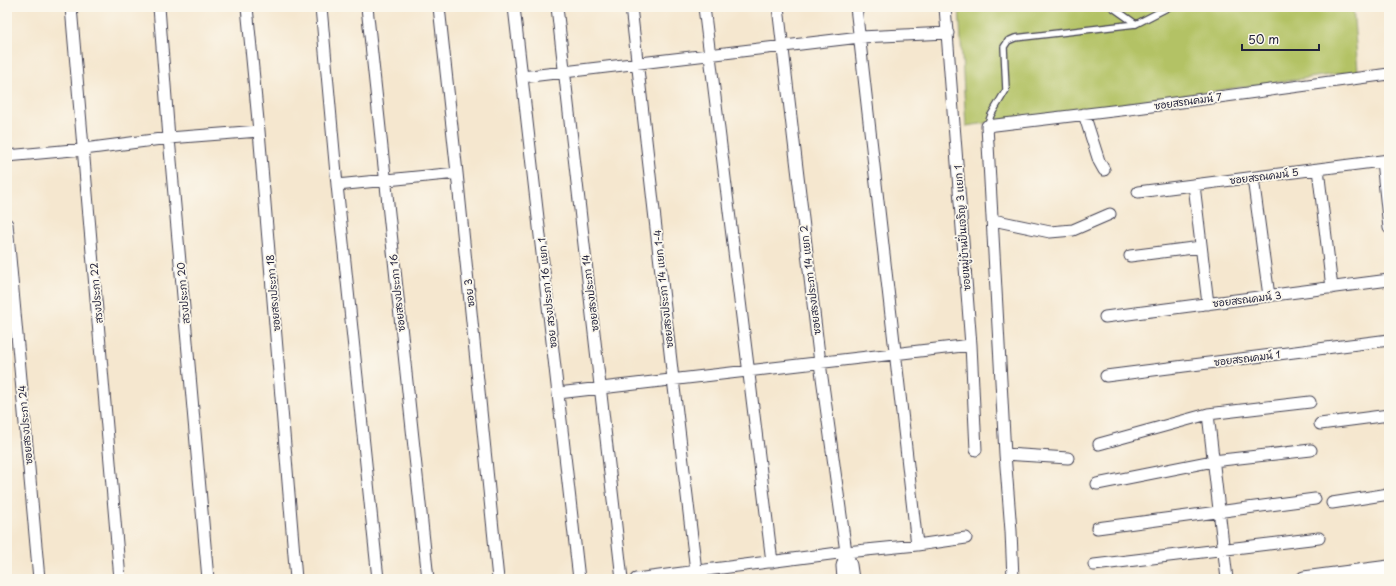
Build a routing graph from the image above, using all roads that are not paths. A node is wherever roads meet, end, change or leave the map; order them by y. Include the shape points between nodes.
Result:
1 (71, 7) edge
2 (159, 7) edge
3 (247, 7) edge
4 (321, 7) edge
5 (367, 7) edge
6 (439, 7) edge
7 (514, 7) edge
8 (557, 7) edge
9 (631, 7) edge
10 (704, 7) edge
11 (778, 7) edge
12 (856, 7) edge
13 (945, 7) edge
14 (1112, 7) edge
15 (1169, 7) edge
16 (1136, 24) junction
17 (948, 33) junction
18 (860, 37) junction
19 (783, 47) junction
20 (710, 55) junction
21 (638, 64) junction
22 (565, 72) junction
23 (1389, 74) edge
24 (522, 77) junction
25 (1084, 114) junction
26 (987, 126) junction
27 (259, 131) junction
28 (169, 138) junction
29 (84, 149) junction
30 (7, 156) edge
31 (1386, 161) edge
32 (1318, 169) junction
33 (1104, 170) dead end
34 (457, 173) junction
35 (1253, 178) junction
36 (386, 181) junction
37 (337, 185) junction
38 (1194, 185) junction
39 (1138, 192) dead end
40 (1110, 214) dead end
41 (993, 220) junction
42 (7, 224) edge
43 (1389, 228) edge
44 (1201, 246) junction
45 (1130, 256) dead end
46 (1389, 280) edge
47 (1332, 288) junction
48 (1269, 296) junction
49 (1208, 304) junction
50 (1105, 317) dead end
51 (1389, 340) edge
52 (971, 345) junction
53 (895, 353) junction
54 (820, 363) junction
55 (749, 371) junction
56 (1106, 376) dead end
57 (673, 379) junction
58 (601, 389) junction
59 (558, 393) junction
60 (1310, 402) dead end
61 (1208, 414) junction
62 (1389, 415) edge
63 (1320, 424) dead end
64 (1099, 444) dead end
65 (976, 450) dead end
66 (1311, 450) dead end
67 (1005, 454) junction
68 (1068, 458) dead end
69 (1213, 461) junction
70 (1097, 484) dead end
71 (1389, 494) edge
72 (1315, 499) dead end
73 (1332, 502) dead end
74 (1219, 512) junction
75 (1097, 528) dead end
76 (966, 538) dead end
77 (1319, 538) dead end
78 (917, 545) junction
79 (1224, 549) junction
80 (846, 552) junction
81 (772, 562) junction
82 (1094, 565) dead end
83 (1389, 568) edge
84 (696, 571) junction
85 (39, 579) edge
86 (120, 579) edge
87 (208, 579) edge
88 (296, 579) edge
89 (378, 579) edge
90 (428, 579) edge
91 (498, 579) edge
92 (579, 579) edge
93 (622, 579) edge
94 (636, 579) edge
95 (843, 579) edge
96 (853, 579) edge
97 (1013, 579) edge
98 (1227, 579) edge
99 (1304, 579) edge

1 - 29 street, สรงประภา 22
2 - 28 street, สรงประภา 20
3 - 27 street, ซอยสรงประภา 18
4 - 37 street
5 - 36 street, ซอยสรงประภา 16
6 - 34 street, ซอย 3
7 - 24 street, ซอย สรงประภา 16 แยก 1
8 - 22 street, ซอยสรงประภา 14
9 - 21 street, ซอยสรงประภา 14 แยก 1-4
10 - 20 street
11 - 19 street, ซอยสรงประภา 14 แยก 2
12 - 18 street
13 - 17 street, ซอยหมู่บ้านปิ่นเจริญ 3 แยก 1
14 - 16 lane
15 - 16 lane
16 - 26 lane via 1014,38 1008,41 1004,48 1006,90
17 - 18 street
17 - 52 street, ซอยหมู่บ้านปิ่นเจริญ 3 แยก 1
18 - 19 street
18 - 53 street
19 - 20 street
19 - 54 street, ซอยสรงประภา 14 แยก 2
20 - 21 street
20 - 55 street
21 - 22 street
21 - 57 street, ซอยสรงประภา 14 แยก 1-4
22 - 24 street
22 - 58 street, ซอยสรงประภา 14
23 - 25 street, ซอยสรณคมน์ 7
24 - 59 street, ซอย สรงประภา 16 แยก 1
25 - 26 street, ซอยสรณคมน์ 7
25 - 33 street
26 - 41 street
27 - 28 street
27 - 88 street, ซอยสรงประภา 18
28 - 29 street
28 - 87 street, สรงประภา 20
29 - 30 street
29 - 86 street, สรงประภา 22
31 - 32 street, ซอยสรณคมน์ 5
31 - 43 street
32 - 35 street, ซอยสรณคมน์ 5
32 - 47 street
34 - 36 street
34 - 91 street, ซอย 3
35 - 38 street, ซอยสรณคมน์ 5
35 - 48 street
36 - 37 street
36 - 90 street, ซอยสรงประภา 16
37 - 89 street
38 - 39 street, ซอยสรณคมน์ 5
38 - 44 street
40 - 41 street via 1073,230 1050,232
41 - 67 street
42 - 85 street, ซอยสรงประภา 24
44 - 45 street
44 - 49 street
46 - 47 street, ซอยสรณคมน์ 3
47 - 48 street, ซอยสรณคมน์ 3
48 - 49 street, ซอยสรณคมน์ 3
49 - 50 street, ซอยสรณคมน์ 3
51 - 56 street, ซอยสรณคมน์ 1
52 - 53 street
52 - 65 street, ซอยหมู่บ้านปิ่นเจริญ 3 แยก 1
53 - 54 street
53 - 78 street
54 - 55 street
54 - 80 street, ซอยสรงประภา 14 แยก 2
55 - 57 street
55 - 81 street
57 - 58 street
57 - 84 street, ซอยสรงประภา 14 แยก 1-4
58 - 59 street
58 - 93 street, ซอยสรงประภา 14
59 - 92 street, ซอย สรงประภา 16 แยก 1
60 - 61 street
61 - 64 street
61 - 69 street
62 - 63 street
66 - 69 street
67 - 68 street
67 - 97 street
69 - 70 street
69 - 74 street
71 - 73 street
72 - 74 street
74 - 75 street
74 - 79 street
76 - 78 street
77 - 79 street
78 - 80 street
79 - 82 street
79 - 98 street
80 - 81 street
80 - 95 street via 842,566
80 - 96 street
81 - 84 street
83 - 99 main road
84 - 94 street

